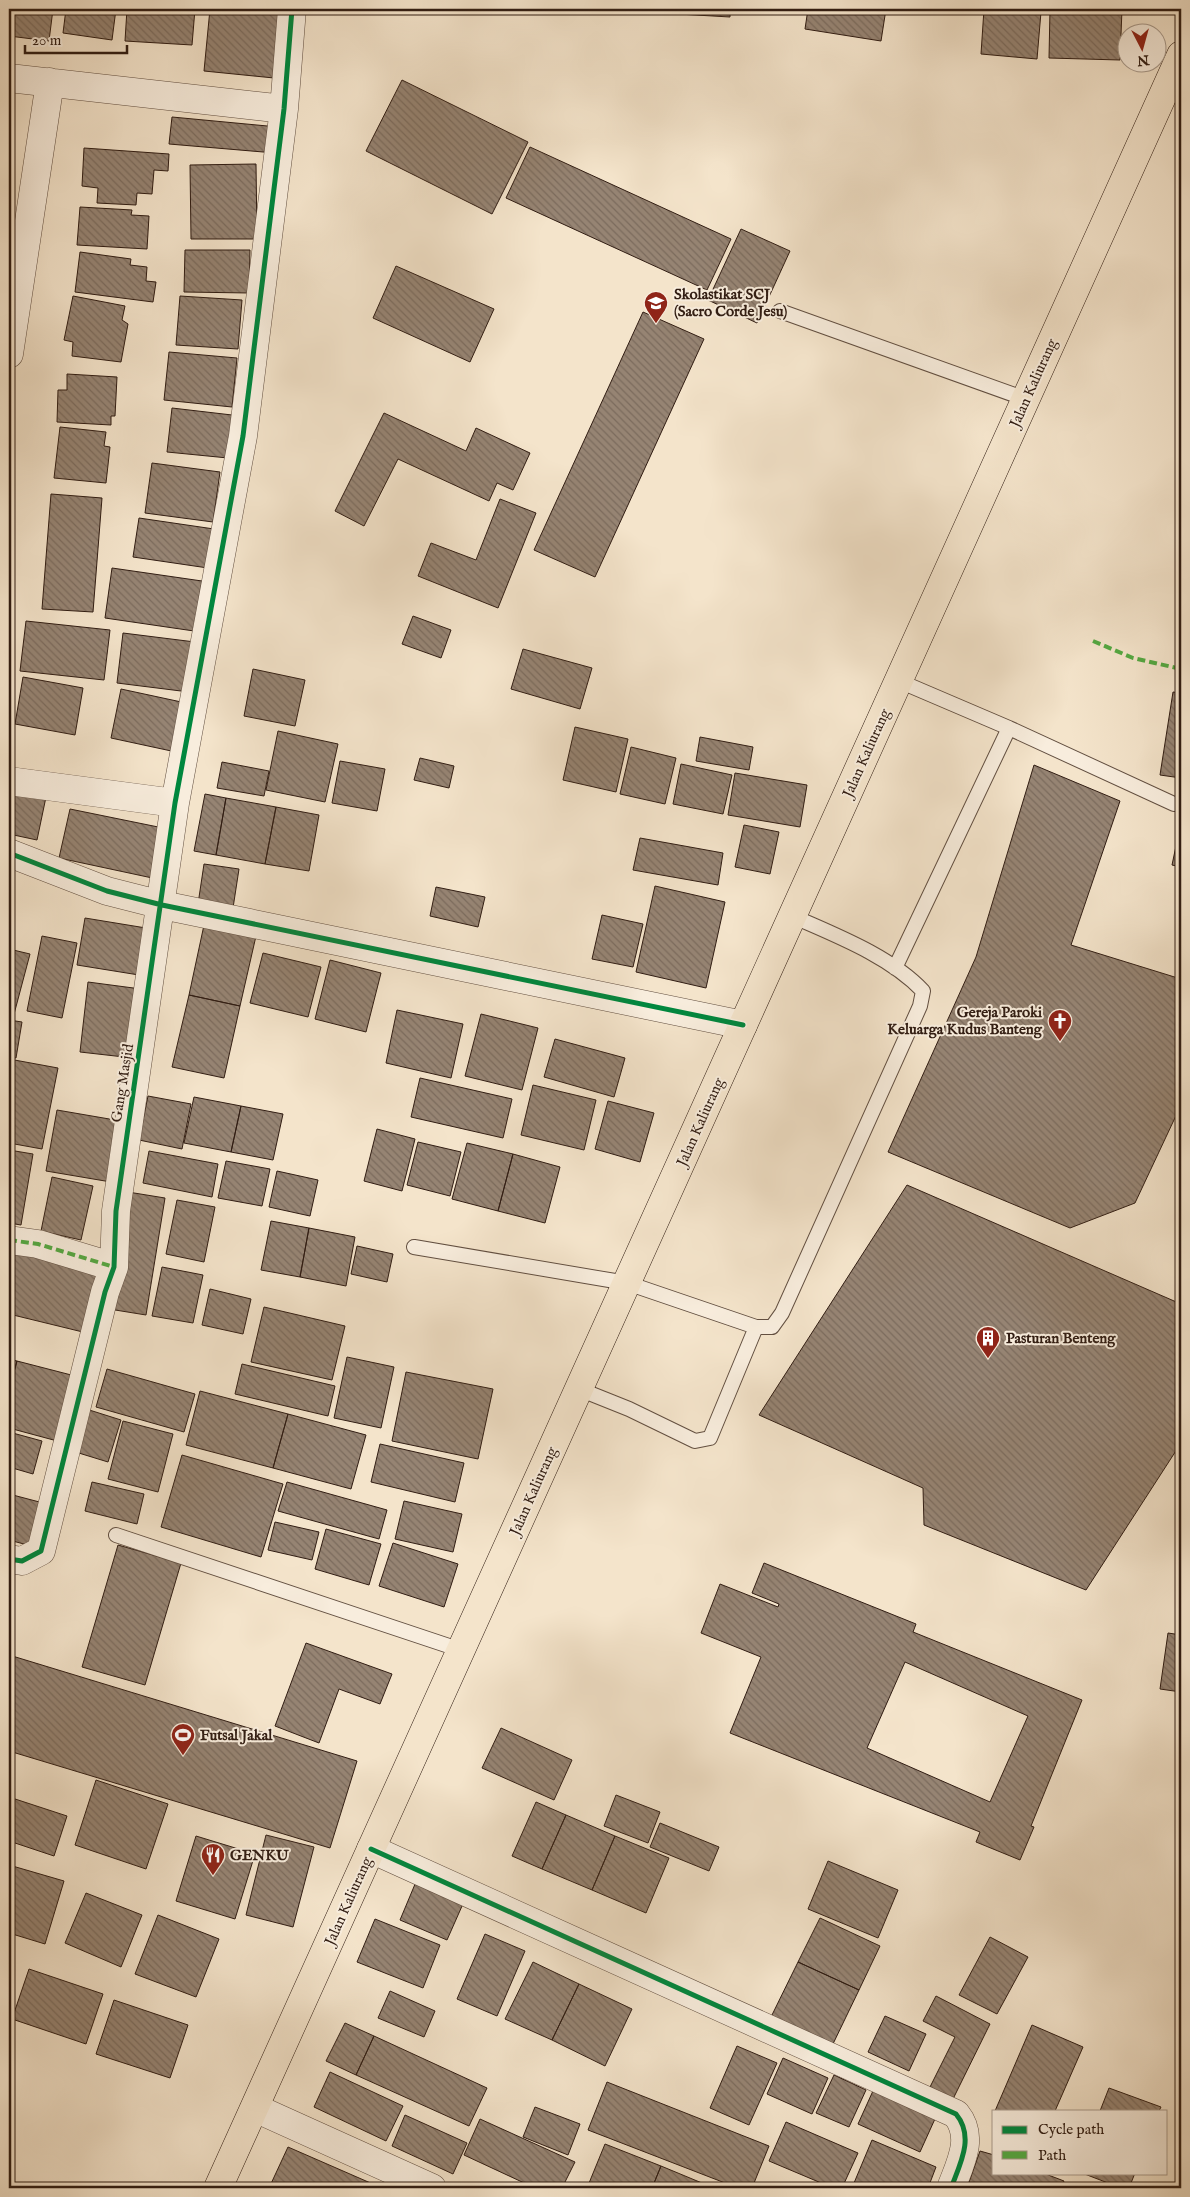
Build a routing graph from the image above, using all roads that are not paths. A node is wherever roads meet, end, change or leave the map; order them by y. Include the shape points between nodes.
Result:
1 (292, 9) edge
2 (1181, 55) edge
3 (9, 78) edge
4 (50, 82) junction
5 (284, 109) junction
6 (780, 311) dead end
7 (9, 354) edge
8 (1026, 399) junction
9 (899, 681) junction
10 (1009, 728) junction
11 (9, 781) edge
12 (175, 803) junction
13 (1174, 804) dead end
14 (9, 853) edge
15 (162, 904) junction
16 (792, 916) junction
17 (895, 968) junction
18 (743, 1025) junction
19 (9, 1240) edge
20 (414, 1247) dead end
21 (114, 1266) junction
22 (627, 1283) junction
23 (756, 1327) junction
24 (579, 1389) junction
25 (116, 1535) dead end
26 (9, 1559) edge
27 (461, 1650) junction
28 (371, 1849) junction
29 (254, 2108) junction
30 (218, 2188) edge
31 (432, 2188) edge
32 (951, 2188) edge

1 - 5 street, Gang Masjid
2 - 8 main road, Jalan Kaliurang
3 - 4 street
4 - 5 street
4 - 7 street
5 - 12 street, Gang Masjid via 243,436
6 - 8 lane
8 - 9 main road, Jalan Kaliurang
9 - 10 lane
9 - 16 main road, Jalan Kaliurang
10 - 13 lane
10 - 17 lane
11 - 12 street
12 - 15 street, Gang Masjid
14 - 15 street via 107,891
15 - 18 street
15 - 21 street, Gang Masjid via 116,1211
16 - 17 lane
16 - 18 main road, Jalan Kaliurang
17 - 23 lane via 923,990 920,1006 782,1313 772,1327
18 - 22 main road, Jalan Kaliurang
19 - 21 street via 38,1244
20 - 22 lane
21 - 26 street, Gang Masjid via 104,1292 41,1551 22,1561
22 - 23 lane
22 - 24 main road, Jalan Kaliurang
23 - 24 lane via 710,1438 695,1441 629,1408
24 - 27 main road, Jalan Kaliurang
25 - 27 lane
27 - 28 main road, Jalan Kaliurang
28 - 29 main road, Jalan Kaliurang
28 - 32 street via 956,2114 965,2129 966,2144
29 - 30 main road, Jalan Kaliurang
29 - 31 street

